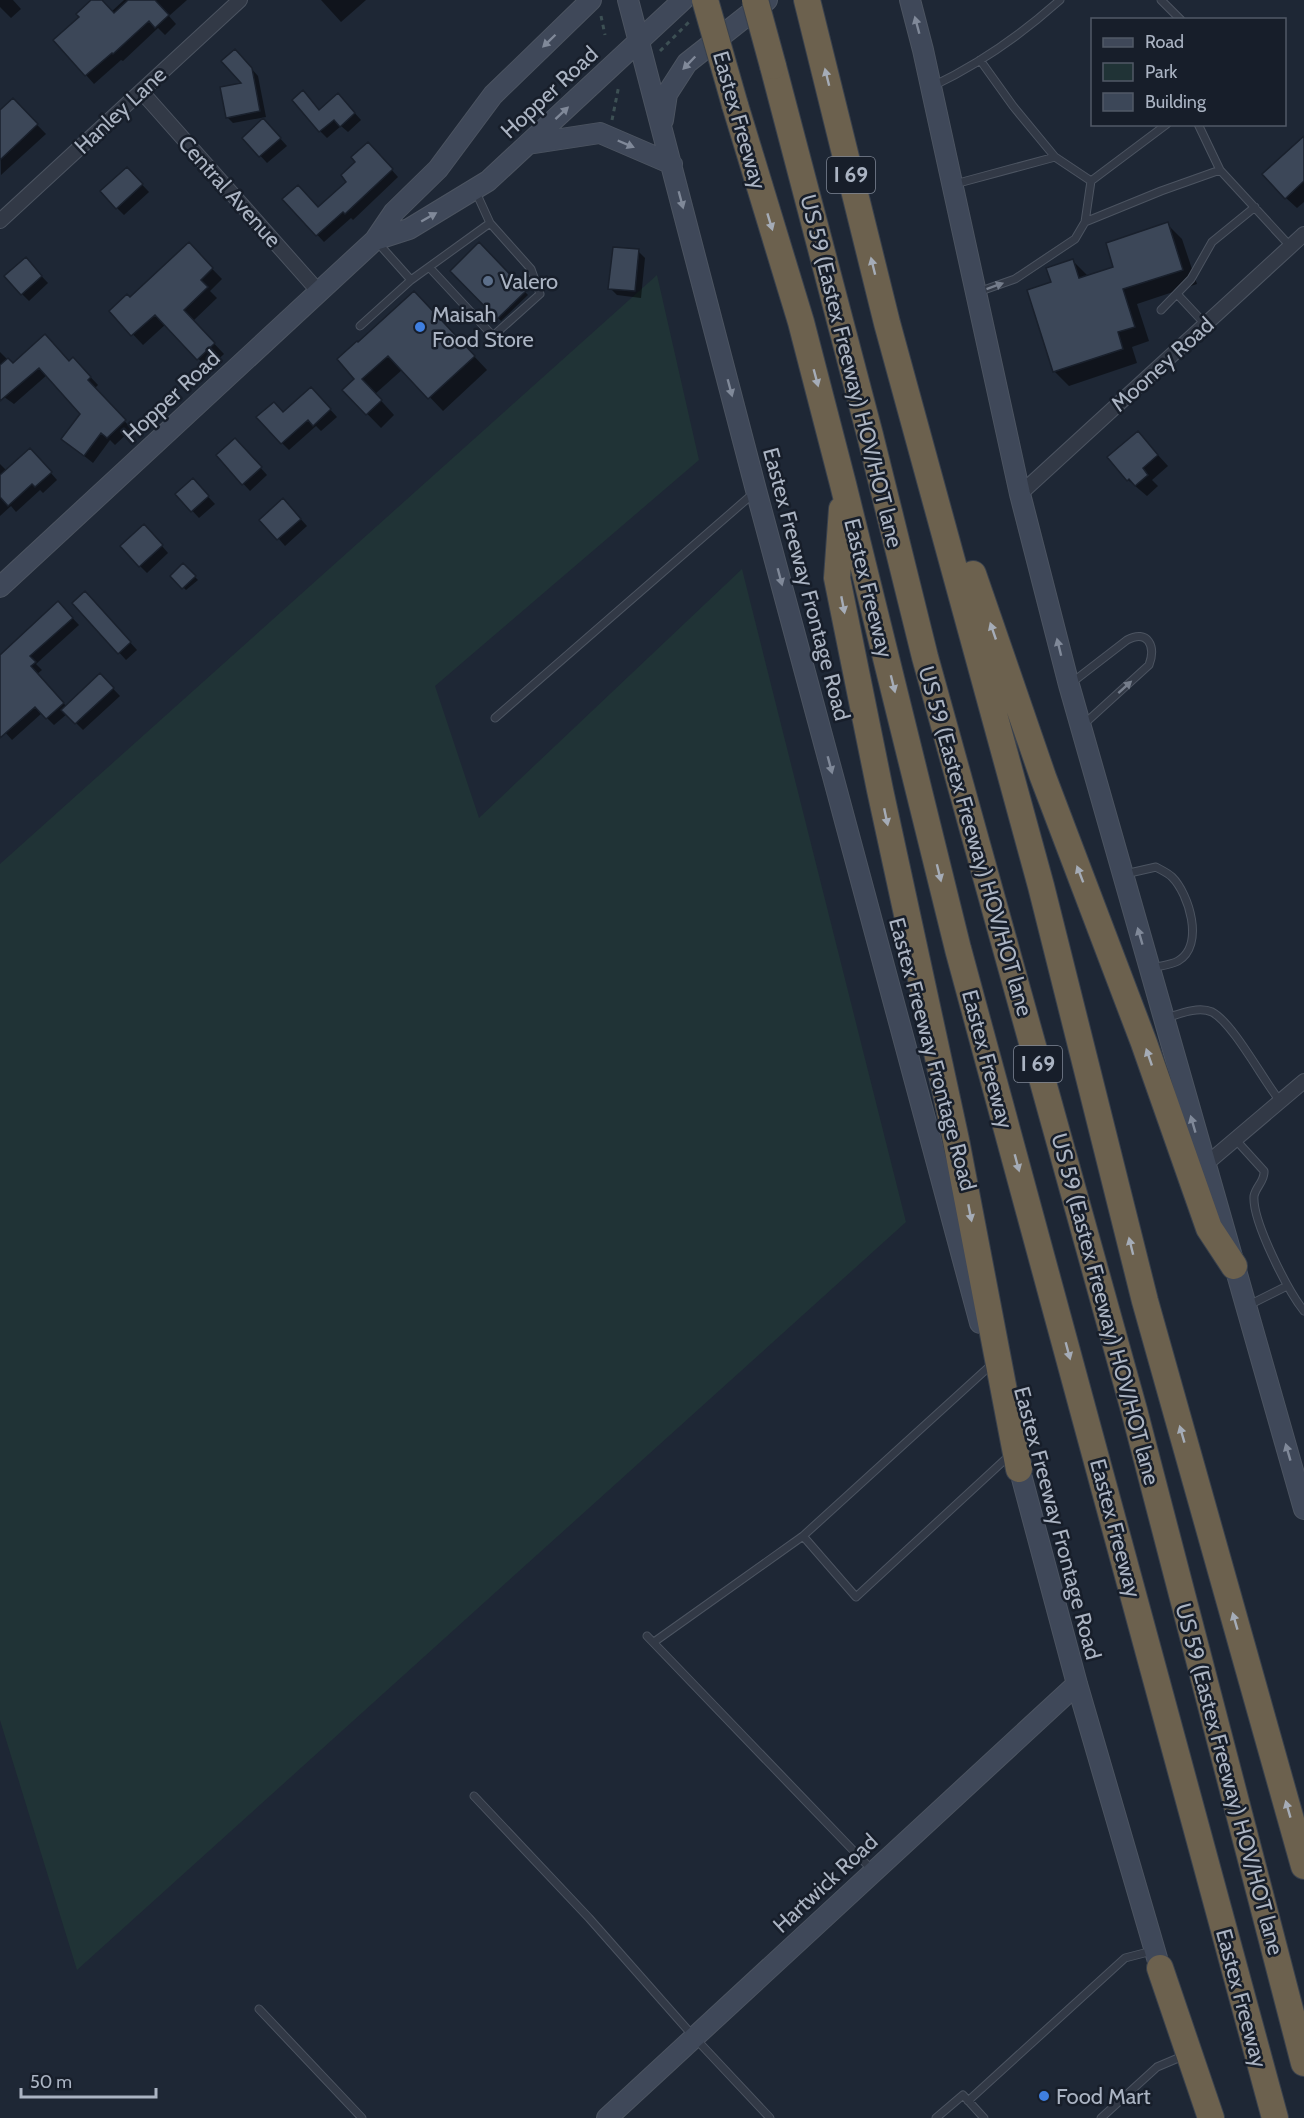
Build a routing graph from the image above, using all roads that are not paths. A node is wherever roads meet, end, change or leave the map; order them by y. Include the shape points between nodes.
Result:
1 (240, 0) edge
2 (627, 0) edge
3 (682, 0) edge
4 (755, 0) edge
5 (767, 0) edge
6 (807, 0) edge
7 (910, 0) edge
8 (1059, 0) edge
9 (1161, 0) edge
10 (596, 7) edge
11 (700, 8) edge
12 (1178, 18) edge
13 (639, 42) junction
14 (980, 60) junction
15 (932, 87) junction
16 (141, 91) junction
17 (662, 125) junction
18 (1164, 126) edge
19 (1199, 126) edge
20 (528, 144) junction
21 (1055, 157) junction
22 (672, 164) junction
23 (1220, 170) junction
24 (1091, 181) junction
25 (953, 185) junction
26 (476, 190) junction
27 (1255, 207) junction
28 (0, 221) edge
29 (1085, 222) junction
30 (490, 223) junction
31 (1304, 234) edge
32 (375, 240) junction
33 (1290, 246) junction
34 (429, 267) junction
35 (411, 280) junction
36 (319, 292) junction
37 (976, 293) junction
38 (1177, 294) junction
39 (1161, 310) dead end
40 (887, 323) junction
41 (1205, 324) junction
42 (360, 326) dead end
43 (843, 484) junction
44 (756, 490) junction
45 (1020, 494) junction
46 (0, 587) edge
47 (1069, 685) junction
48 (495, 718) dead end
49 (1081, 726) junction
50 (1123, 875) junction
51 (1149, 969) junction
52 (1164, 1019) junction
53 (1304, 1081) edge
54 (1280, 1101) junction
55 (1235, 1139) junction
56 (1205, 1165) junction
57 (1234, 1266) junction
58 (1287, 1286) junction
59 (1245, 1307) junction
60 (1304, 1311) edge
61 (991, 1365) junction
62 (1017, 1460) junction
63 (1303, 1500) edge
64 (803, 1536) junction
65 (647, 1636) dead end
66 (654, 1642) junction
67 (1077, 1684) junction
68 (474, 1796) dead end
69 (1304, 1866) edge
70 (873, 1871) junction
71 (1157, 1959) junction
72 (259, 2009) dead end
73 (694, 2037) junction
74 (1183, 2056) junction
75 (1304, 2063) edge
76 (968, 2101) junction
77 (362, 2118) edge
78 (607, 2118) edge
79 (770, 2118) edge
80 (936, 2118) edge
81 (984, 2118) edge
82 (1101, 2118) edge
83 (1199, 2118) edge
84 (1211, 2118) edge
85 (1275, 2118) edge

1 - 16 street, Hanley Lane
2 - 13 main road, Eastex Freeway Frontage Road
3 - 13 main road, Hopper Road
4 - 75 highway, US 59 (Eastex Freeway) HOV/HOT lane / I 69, bridge via 925,657 1134,1410
5 -> 17 main road via 687,63 667,94
40 -> 6 highway, I 69
15 -> 7 main road
8 - 14 lane
9 - 12 lane
10 -> 32 main road, Hopper Road via 493,95 438,169 394,212
11 -> 43 highway, Eastex Freeway / I 69, bridge via 735,105 801,322
13 - 17 main road, Eastex Freeway Frontage Road
20 -> 13 main road, Hopper Road
14 - 15 lane
14 - 21 lane
15 - 25 main road
16 - 28 street, Hanley Lane
16 - 36 street, Central Avenue
17 - 22 main road, Eastex Freeway Frontage Road
18 - 24 lane
19 - 23 lane
20 -> 22 main road via 600,133
20 - 26 main road, Hopper Road
21 - 24 lane
21 - 25 lane
22 -> 44 main road, Eastex Freeway Frontage Road
23 - 27 lane
23 - 29 lane
24 - 29 lane
25 - 37 main road
26 - 30 lane
32 -> 26 main road, Hopper Road via 409,229
27 - 33 lane
27 - 38 lane via 1212,242 1191,279
37 -> 29 lane via 1015,279 1075,239
30 - 34 lane
30 - 34 lane via 531,269 540,294 493,336
31 - 33 street, Mooney Road
32 - 35 lane
32 - 36 main road, Hopper Road
33 - 41 street, Mooney Road
34 - 35 lane
35 - 42 lane
36 - 46 main road, Hopper Road
37 - 45 main road
38 - 39 lane
38 - 41 lane
57 -> 40 highway via 1209,1228 1043,777
69 -> 40 highway, I 69 via 1145,1301 1038,874
41 - 45 street, Mooney Road
43 -> 62 highway via 837,578 956,1140
43 -> 85 highway, Eastex Freeway / I 69 via 958,949
44 - 48 lane
44 -> 61 main road, Eastex Freeway Frontage Road
47 -> 45 main road
47 - 49 main road
49 -> 47 lane via 1149,665 1152,646 1136,635
49 - 50 main road
51 -> 50 main road
50 - 51 lane via 1156,867 1171,876 1186,898 1192,927 1190,947 1179,961
51 - 52 main road
52 - 54 lane via 1193,1010 1211,1012 1229,1027
56 -> 52 main road
53 - 54 street
54 - 55 street
55 - 56 street
55 - 58 lane via 1264,1170 1254,1196 1256,1210
56 - 57 main road
57 - 59 main road
58 - 59 lane
58 - 60 lane
63 -> 59 main road
61 - 62 main road, Eastex Freeway Frontage Road
61 - 64 lane
62 - 64 lane via 856,1597
62 - 67 main road, Eastex Freeway Frontage Road
64 - 66 lane
65 - 66 lane
66 - 70 lane
67 - 70 main road, Hartwick Road
67 - 71 main road, Eastex Freeway Frontage Road
68 - 73 lane
70 - 73 main road, Hartwick Road
71 - 74 main road, Eastex Freeway Frontage Road
71 - 76 lane via 1125,1958
71 - 84 highway
72 - 77 lane
73 - 78 main road, Hartwick Road
73 - 79 lane
74 - 82 lane via 1157,2067
74 - 83 main road, Eastex Freeway Frontage Road
76 - 80 lane via 963,2095
76 - 81 lane

